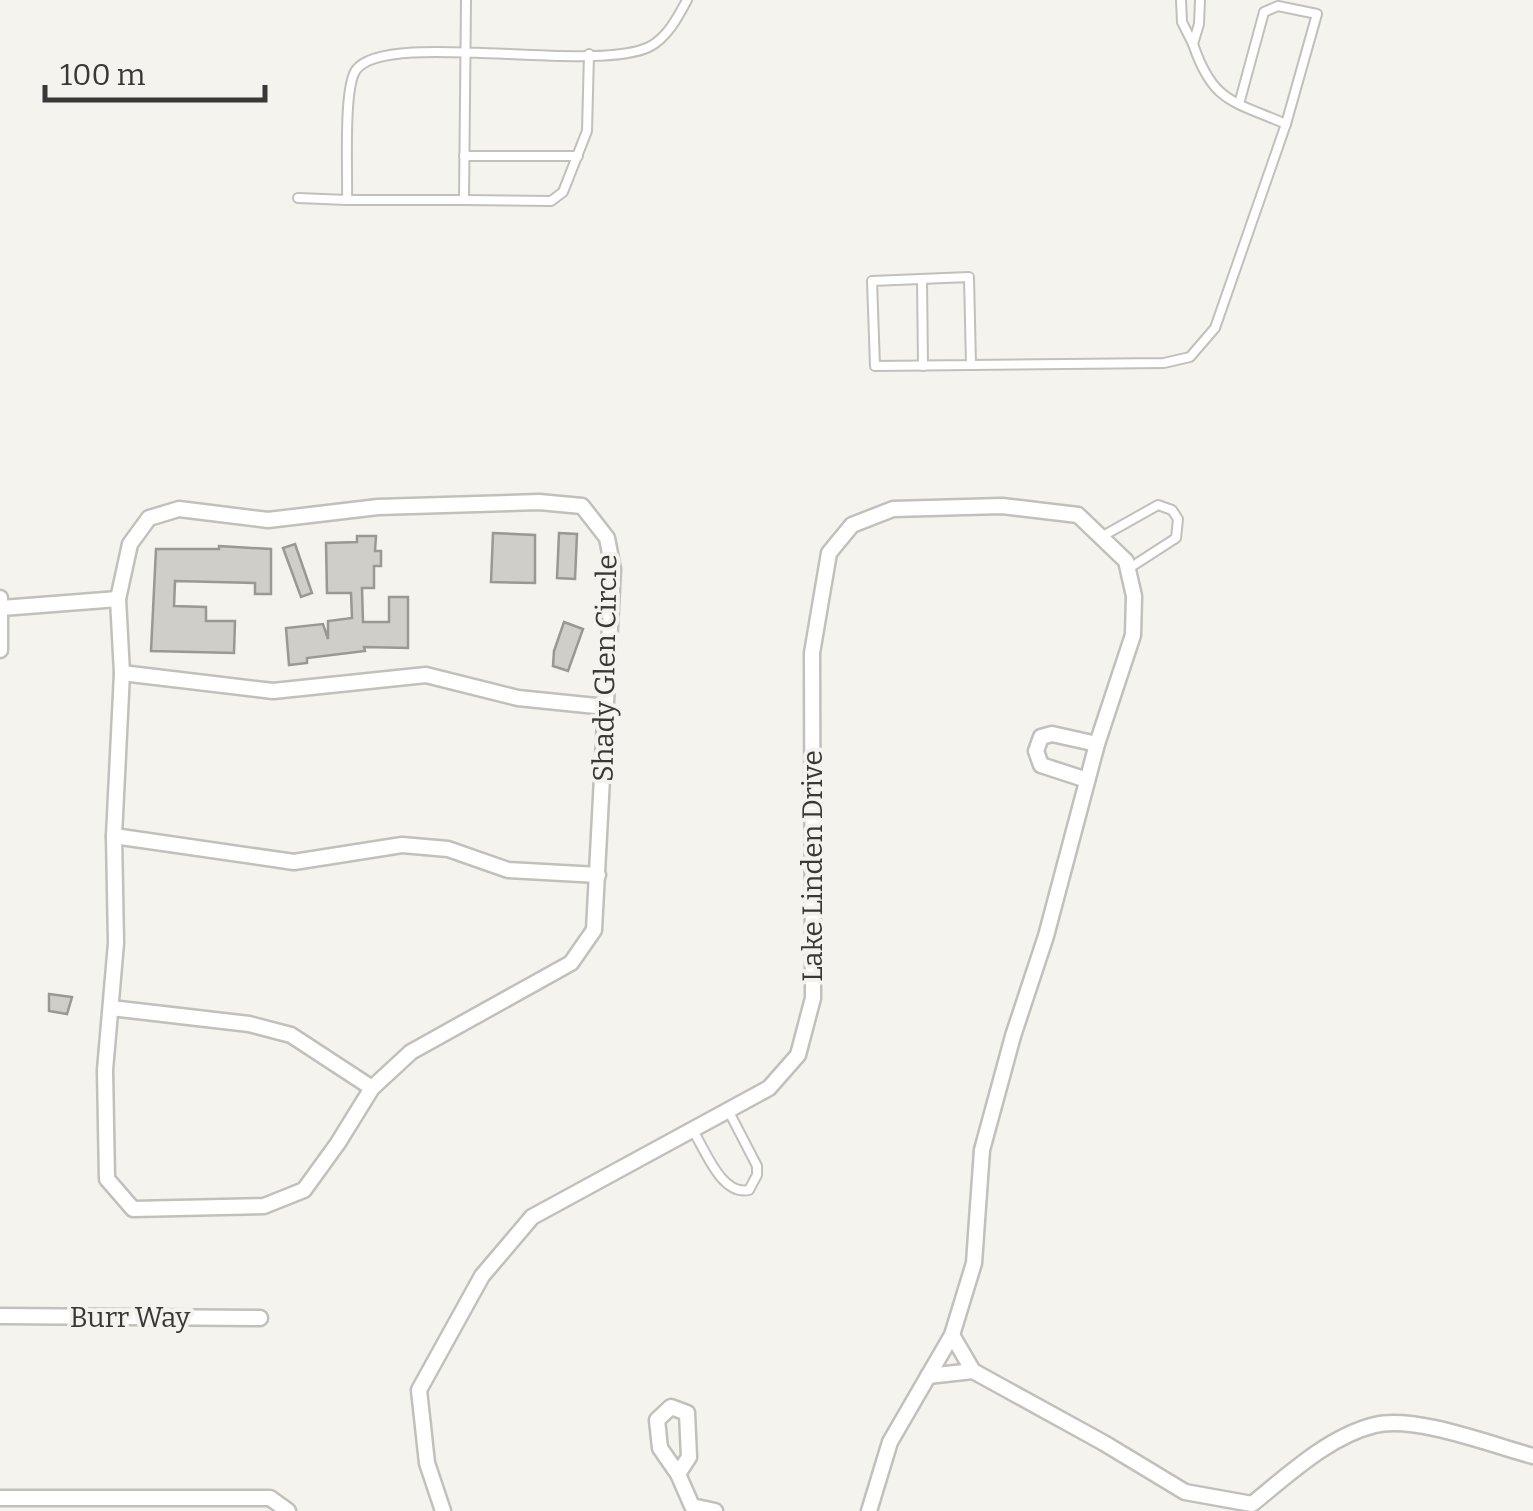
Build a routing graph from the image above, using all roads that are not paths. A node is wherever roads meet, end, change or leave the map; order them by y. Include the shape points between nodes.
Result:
1 (466, 0) edge
2 (687, 0) edge
3 (1180, 0) edge
4 (1200, 0) edge
5 (1194, 44) junction
6 (466, 54) junction
7 (589, 54) junction
8 (1238, 104) junction
9 (1286, 124) junction
10 (464, 156) junction
11 (578, 156) junction
12 (298, 198) dead end
13 (347, 200) junction
14 (464, 200) junction
15 (922, 279) junction
16 (971, 365) junction
17 (923, 366) junction
18 (1100, 537) junction
19 (1128, 569) junction
20 (118, 600) junction
21 (1, 603) edge
22 (0, 650) edge
23 (122, 673) junction
24 (606, 707) junction
25 (1097, 744) junction
26 (1087, 780) junction
27 (114, 836) junction
28 (598, 875) junction
29 (110, 1008) junction
30 (372, 1088) junction
31 (728, 1110) junction
32 (692, 1129) junction
33 (0, 1316) edge
34 (260, 1318) dead end
35 (952, 1335) junction
36 (973, 1372) junction
37 (928, 1376) junction
38 (1533, 1456) edge
39 (678, 1474) dead end
40 (0, 1498) edge
41 (1253, 1508) edge
42 (288, 1511) edge
43 (443, 1511) edge
44 (715, 1511) edge
45 (869, 1511) edge

1 - 6 lane
2 - 7 lane via 649,46
3 - 5 lane
4 - 5 lane
5 - 8 lane via 1220,96
6 - 7 lane
6 - 10 lane
6 - 13 lane via 386,54 365,60 353,73
7 - 11 lane via 589,116
8 - 9 lane
8 - 9 lane via 1264,12 1278,6 1317,14
9 - 16 lane via 1214,328 1190,357 1164,363
10 - 11 lane
10 - 14 lane
11 - 14 lane via 564,192 551,201
12 - 13 lane
13 - 14 lane
15 - 16 lane via 969,277
15 - 17 lane
15 - 17 lane via 872,281 875,366
16 - 17 lane
18 - 19 street, Lake Linden Drive
18 - 19 lane via 1158,506 1172,510 1176,538
18 - 31 street, Lake Linden Drive via 1078,514 1002,506 894,510 852,525 829,553 812,653 813,998 798,1055 769,1088
19 - 25 street via 1133,635
20 - 21 street
20 - 23 street, Shady Glen Circle
20 - 24 street, Shady Glen Circle via 130,544 160,512 268,520 378,507 582,506 608,538 613,569
21 - 22 street
23 - 24 street via 273,692 426,674 518,698
23 - 27 street, Shady Glen Circle
24 - 28 street, Shady Glen Circle
25 - 26 street
25 - 26 street via 1052,734 1041,737 1036,751 1041,765
26 - 35 street via 982,1150 974,1263
27 - 28 street via 294,862 402,844 448,849 508,870
27 - 29 street, Shady Glen Circle
28 - 30 street, Shady Glen Circle via 594,930 571,964 411,1052
29 - 30 street via 290,1035
29 - 30 street, Shady Glen Circle via 107,1178 133,1209 264,1206 304,1190
31 - 32 street, Lake Linden Drive
31 - 32 lane via 757,1166 749,1190 727,1186
32 - 43 street, Lake Linden Drive via 532,1217 482,1276 420,1390 426,1463
33 - 34 street, Burr Way
35 - 36 street
35 - 37 street
36 - 37 street
36 - 41 street via 1185,1492
37 - 45 street via 890,1442
38 - 41 street via 1422,1425 1376,1424 1331,1445
39 - 44 street via 692,1506
40 - 42 street via 270,1498

